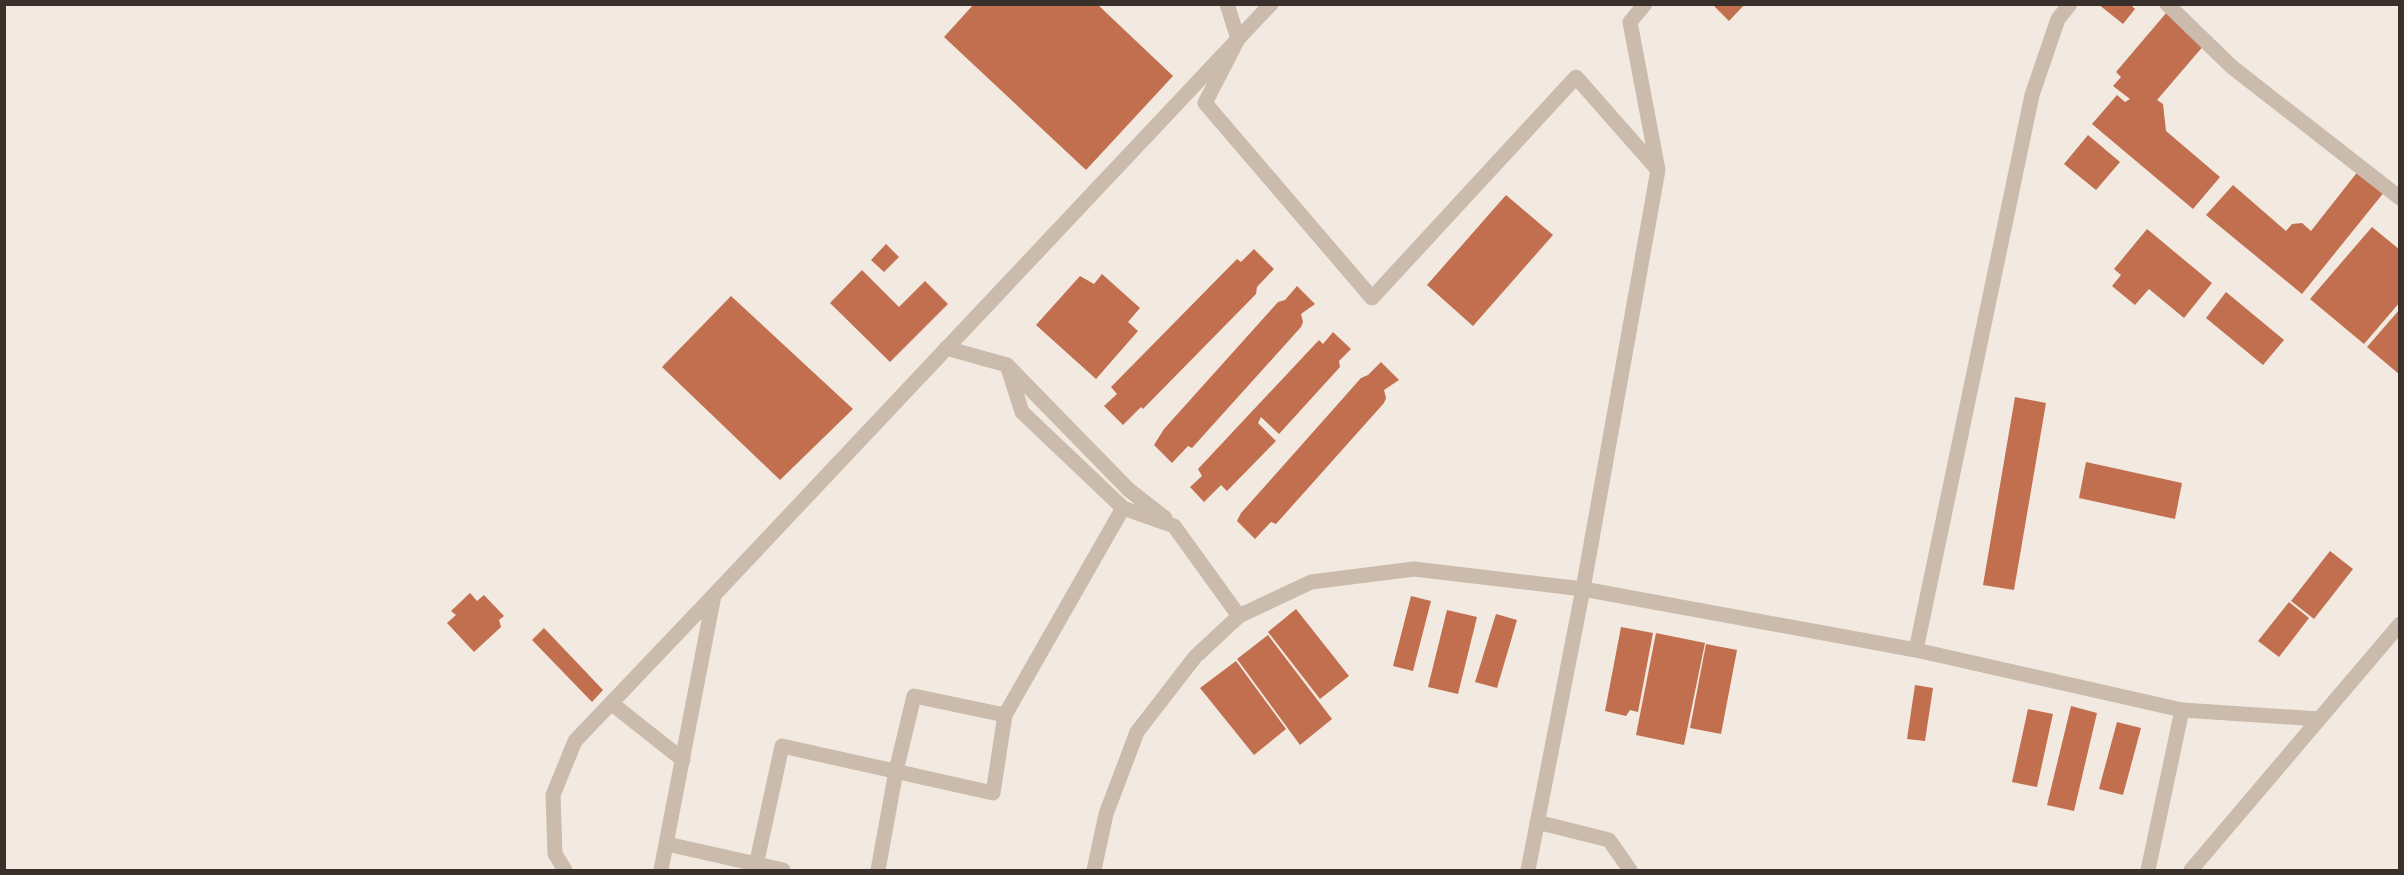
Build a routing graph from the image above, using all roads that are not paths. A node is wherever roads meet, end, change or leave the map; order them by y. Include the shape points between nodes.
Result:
1 (1227, 4) edge
2 (1271, 4) edge
3 (1646, 4) edge
4 (2070, 4) edge
5 (2167, 4) edge
6 (1238, 39) junction
7 (1658, 170) junction
8 (2400, 198) edge
9 (946, 348) junction
10 (1007, 365) junction
11 (1123, 508) junction
12 (1174, 526) junction
13 (1583, 589) junction
14 (714, 595) junction
15 (1239, 616) junction
16 (2400, 624) edge
17 (1916, 650) junction
18 (611, 703) junction
19 (2182, 710) junction
20 (1005, 715) junction
21 (2319, 719) junction
22 (683, 760) junction
23 (896, 771) junction
24 (1537, 822) junction
25 (667, 844) junction
26 (755, 868) edge
27 (565, 870) edge
28 (661, 870) edge
29 (783, 870) edge
30 (878, 870) edge
31 (1094, 870) edge
32 (1528, 870) edge
33 (1630, 870) edge
34 (2148, 870) edge
35 (2191, 870) edge

1 - 6 lane
2 - 6 lane
3 - 7 lane via 1630,22
4 - 17 lane via 2058,19 2032,95
5 - 8 lane via 2232,67
6 - 7 lane via 1205,103 1372,298 1576,76
6 - 9 lane
7 - 13 lane
9 - 10 lane
9 - 14 lane
10 - 11 lane via 1022,412
10 - 12 lane via 1129,490
11 - 12 lane
11 - 20 lane
12 - 15 lane
13 - 15 lane via 1414,569 1311,582
13 - 17 lane
13 - 24 lane
14 - 18 lane
14 - 22 lane
15 - 31 lane via 1195,657 1137,732 1106,814
16 - 21 lane
17 - 19 lane
18 - 22 lane
18 - 27 lane via 575,741 553,795 555,854
19 - 21 lane
19 - 34 lane
20 - 23 lane via 914,696
20 - 23 lane via 993,793
21 - 35 lane
22 - 25 lane
23 - 26 lane via 782,746
23 - 30 lane
24 - 32 lane
24 - 33 lane via 1609,840
25 - 26 lane
25 - 28 lane
26 - 29 lane

